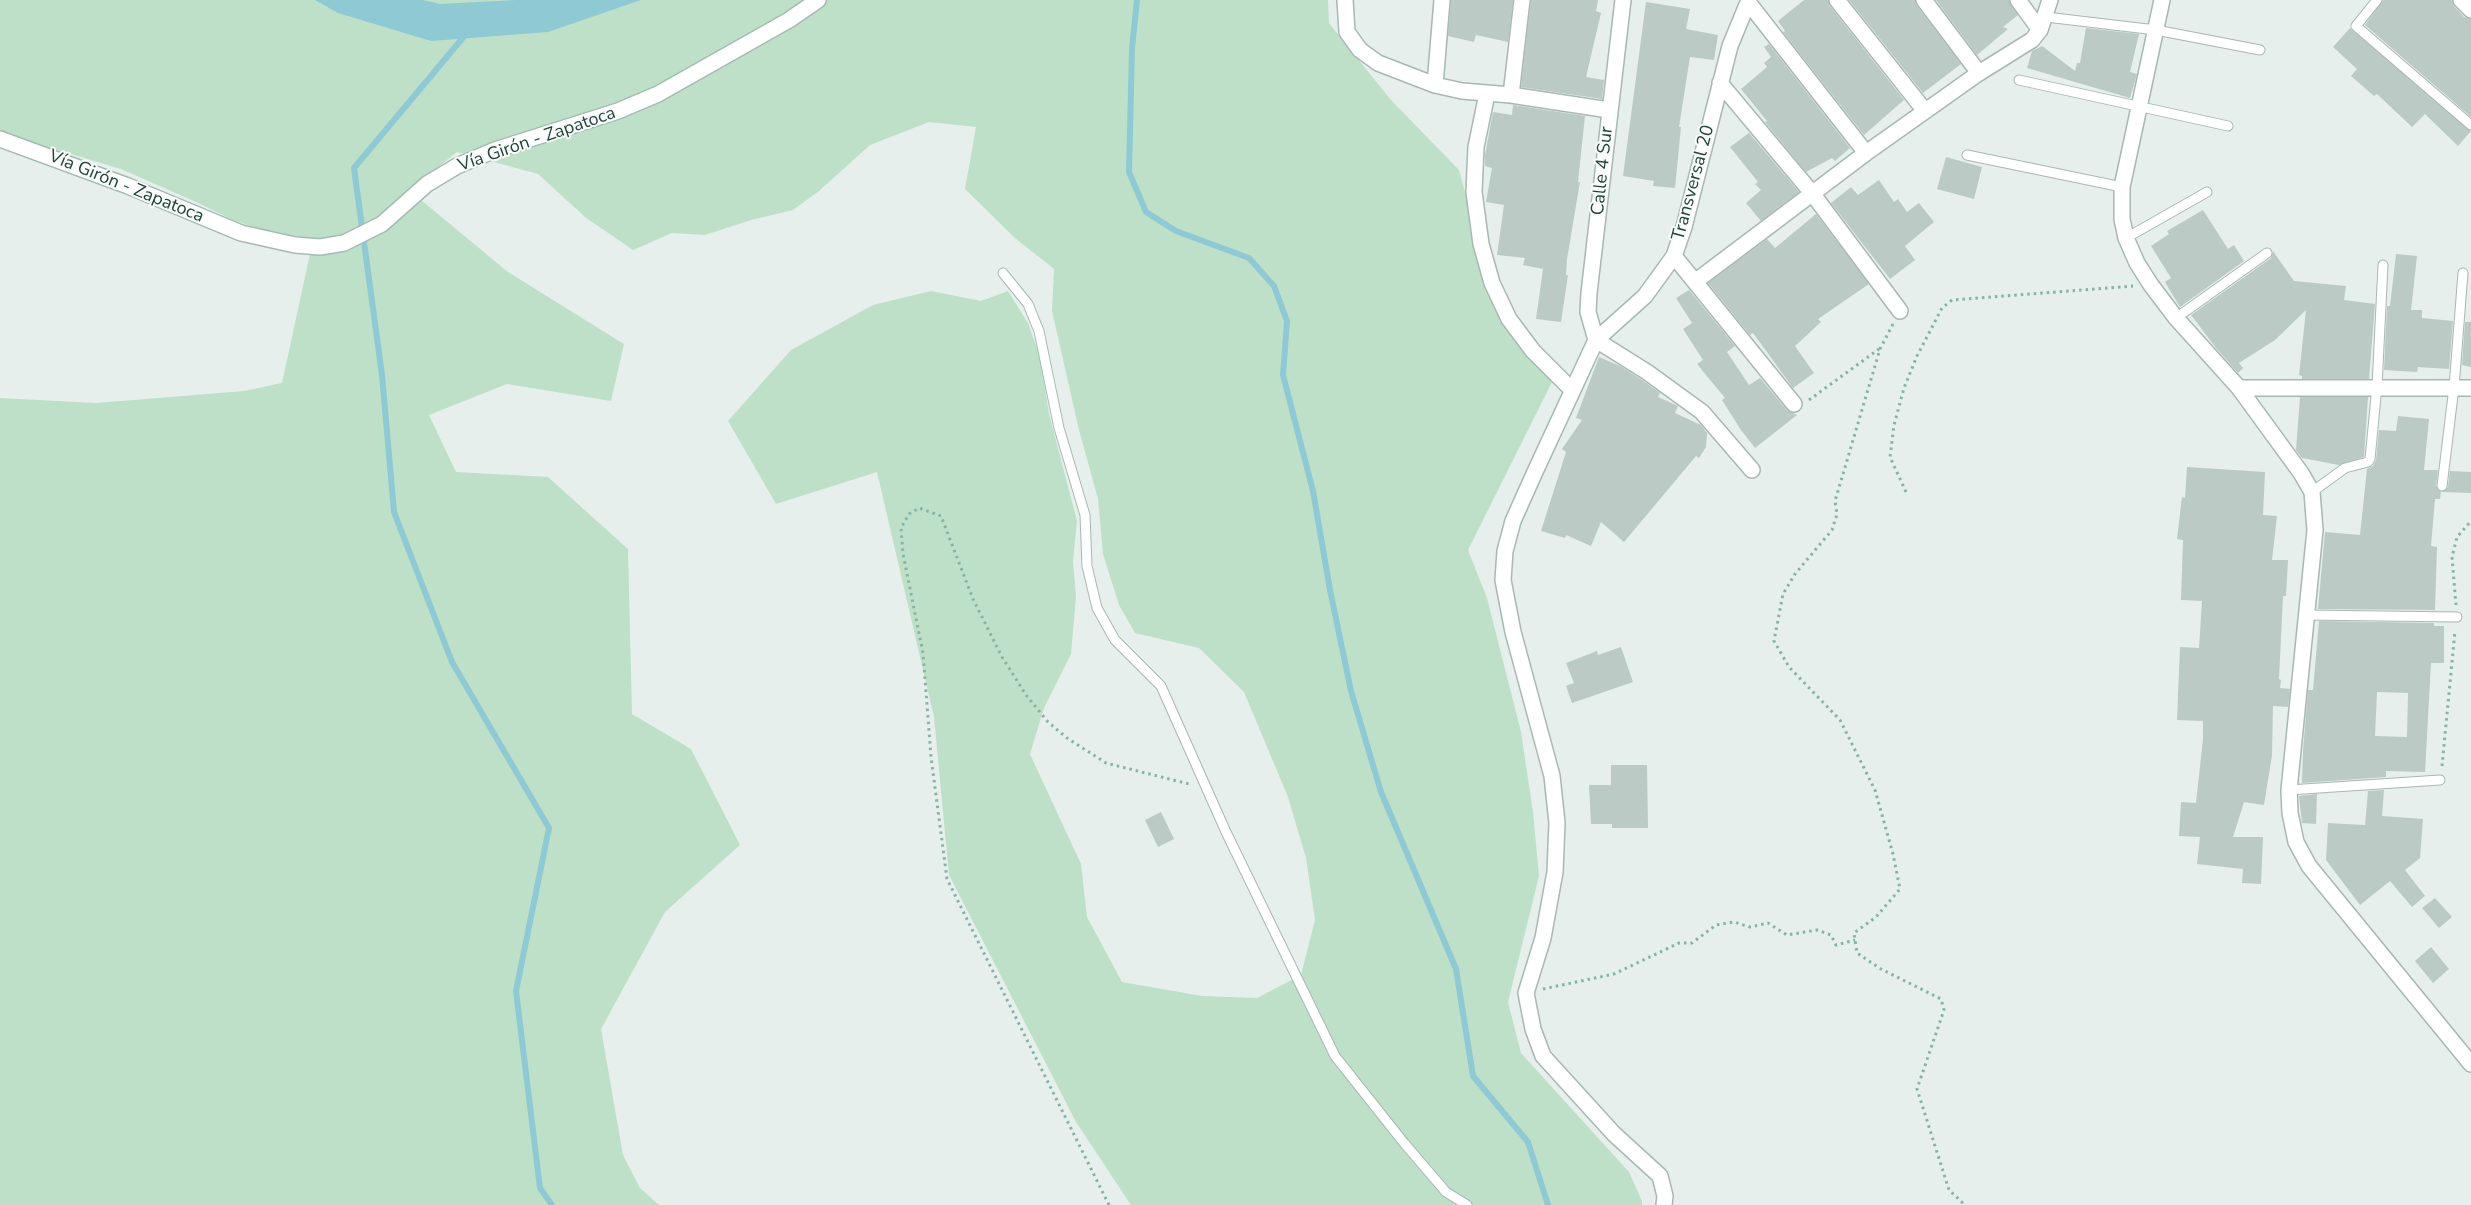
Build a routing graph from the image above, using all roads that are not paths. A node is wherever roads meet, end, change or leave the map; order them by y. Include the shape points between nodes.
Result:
1 (818, 0) edge
2 (1345, 0) edge
3 (1442, 0) edge
4 (1522, 0) edge
5 (1623, 0) edge
6 (1837, 0) edge
7 (1924, 0) edge
8 (2018, 0) edge
9 (2050, 0) edge
10 (2162, 0) edge
11 (2377, 0) edge
12 (2460, 0) edge
13 (1748, 1) edge
14 (2471, 10) edge
15 (2043, 23) junction
16 (2156, 30) junction
17 (2260, 50) dead end
18 (1978, 73) junction
19 (2019, 80) dead end
20 (1720, 83) junction
21 (1435, 85) junction
22 (1487, 94) junction
23 (1511, 96) junction
24 (2139, 105) junction
25 (1609, 110) junction
26 (1925, 111) junction
27 (2471, 125) edge
28 (2228, 126) dead end
29 (0, 139) edge
30 (1866, 153) junction
31 (1967, 155) dead end
32 (2122, 187) junction
33 (2207, 192) dead end
34 (1812, 193) junction
35 (2126, 238) junction
36 (2267, 253) dead end
37 (1674, 256) junction
38 (2383, 264) dead end
39 (1003, 273) dead end
40 (2463, 273) dead end
41 (1696, 281) junction
42 (1900, 311) road end
43 (2176, 318) junction
44 (1596, 340) junction
45 (2377, 386) junction
46 (2454, 387) junction
47 (2239, 388) junction
48 (2471, 388) edge
49 (1571, 389) junction
50 (1794, 404) road end
51 (1752, 470) dead end
52 (2442, 486) dead end
53 (2312, 492) junction
54 (2307, 615) junction
55 (2457, 617) road end
56 (2440, 780) road end
57 (2288, 790) junction
58 (2468, 1056) edge
59 (1467, 1205) edge
60 (1664, 1205) edge

1 - 29 street, Vía Girón - Zapatoca via 789,20 658,94 618,111 495,150 457,166 427,184 382,224 344,243 320,247 295,245 241,233 128,186
2 - 21 street via 1347,32 1360,50 1378,63
3 - 21 street
4 - 23 street
5 - 25 street, Calle 4 Sur
6 - 26 street
7 - 18 street
8 - 15 street
9 - 15 street
10 - 16 street
11 - 27 lane via 2356,26
12 - 14 street
13 - 20 street, Transversal 20
13 - 30 street
15 - 16 lane
15 - 18 street via 2018,50
16 - 17 lane
16 - 24 street
18 - 26 street
19 - 24 lane
20 - 34 street
20 - 37 street, Transversal 20
21 - 22 street
22 - 23 street
22 - 49 street via 1476,147 1474,192 1481,244 1492,284 1509,319 1533,351
23 - 25 street
24 - 28 lane
24 - 32 street
25 - 44 street, Calle 4 Sur via 1589,293 1588,312
26 - 30 street
30 - 34 street
31 - 32 lane
32 - 35 street via 2122,219
33 - 35 lane
34 - 41 street
34 - 42 street
35 - 43 street via 2137,263
36 - 43 lane
37 - 41 street
37 - 44 street, Transversal 20 via 1645,296
38 - 45 lane
39 - 59 lane via 1028,304 1039,331 1059,428 1085,515 1087,566 1097,608 1115,640 1161,686 1206,789 1335,1056 1446,1192
40 - 46 lane
41 - 50 street
43 - 47 street
44 - 49 street
44 - 51 street via 1702,412
45 - 46 street
45 - 47 street
45 - 53 lane via 2370,459 2345,468
46 - 48 street
46 - 52 lane
47 - 53 street
49 - 60 street via 1517,514 1505,551 1503,580 1513,632 1550,768 1557,823 1555,872 1544,938 1526,993 1532,1029 1543,1056 1614,1134 1660,1176
53 - 54 street via 2315,530
54 - 55 lane
54 - 57 street
56 - 57 lane
57 - 58 street via 2296,842 2309,866

